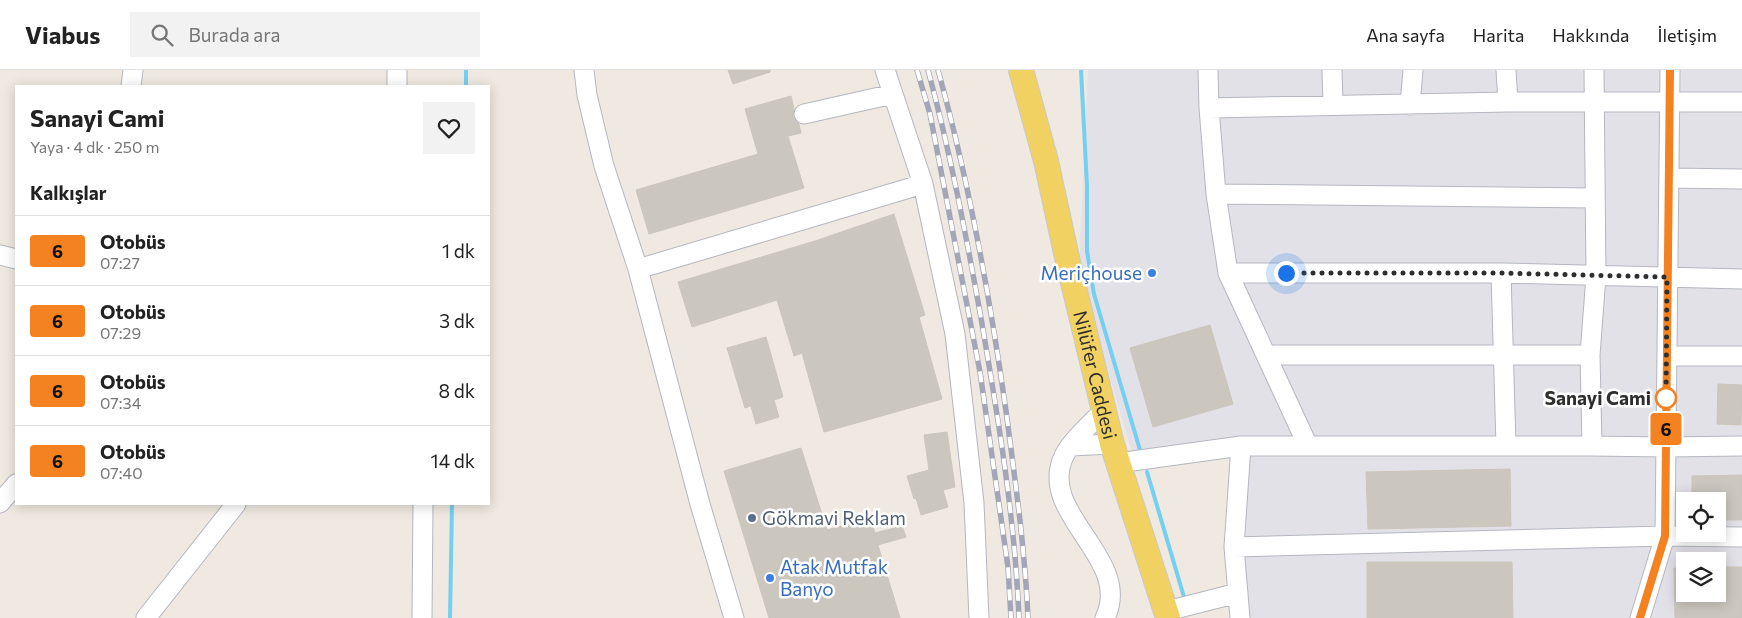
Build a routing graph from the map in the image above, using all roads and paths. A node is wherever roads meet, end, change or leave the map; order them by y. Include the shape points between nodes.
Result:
1 (133, 70) edge
2 (397, 70) edge
3 (584, 70) edge
4 (885, 70) edge
5 (1021, 70) edge
6 (1208, 70) edge
7 (1332, 70) edge
8 (1412, 70) edge
9 (1506, 70) edge
10 (1594, 70) edge
11 (1670, 70) edge
12 (130, 85) edge
13 (397, 85) edge
14 (893, 94) junction
15 (1508, 102) junction
16 (1594, 102) junction
17 (1670, 102) junction
18 (1742, 102) edge
19 (1410, 105) junction
20 (1333, 106) junction
21 (1209, 108) junction
22 (804, 114) dead end
23 (1669, 178) junction
24 (1742, 179) edge
25 (923, 184) junction
26 (1216, 194) junction
27 (1595, 198) junction
28 (0, 254) edge
29 (15, 259) edge
30 (638, 269) junction
31 (1228, 273) junction
32 (1501, 273) junction
33 (1596, 276) junction
34 (1667, 277) junction
35 (1742, 279) edge
36 (1503, 354) junction
37 (1267, 355) junction
38 (1590, 355) junction
39 (1667, 356) junction
40 (1742, 356) edge
41 (1104, 410) junction
42 (1070, 446) junction
43 (1241, 446) junction
44 (1308, 446) junction
45 (1506, 446) junction
46 (1592, 446) junction
47 (1742, 446) edge
48 (1666, 447) junction
49 (1116, 454) junction
50 (15, 485) edge
51 (0, 503) edge
52 (235, 505) edge
53 (423, 505) edge
54 (1665, 536) junction
55 (1742, 537) edge
56 (1234, 546) junction
57 (1238, 593) junction
58 (1168, 615) edge
59 (148, 617) edge
60 (422, 618) edge
61 (734, 618) edge
62 (979, 618) edge
63 (1105, 618) edge
64 (1240, 618) edge
65 (1640, 618) edge

1 - 12 street
2 - 13 street
3 - 30 street via 604,166
4 - 14 street
5 - 41 main road, Nilüfer Caddesi via 1046,160
6 - 21 street
7 - 20 street
8 - 19 street
9 - 15 street
10 - 16 street
11 - 17 street
14 - 22 street
14 - 25 street
15 - 16 street
15 - 19 street
16 - 17 street
16 - 27 street
17 - 18 street
17 - 23 street
19 - 20 street
20 - 21 street
21 - 26 street
23 - 24 street
23 - 34 street
25 - 30 street
25 - 62 street via 955,334 974,503
26 - 27 street
26 - 31 street
27 - 33 street
28 - 29 street
30 - 61 street via 700,504
31 - 32 street
31 - 37 street
32 - 33 street
32 - 36 street
33 - 34 street
33 - 38 street
34 - 35 street
34 - 39 street
36 - 37 street
36 - 38 street
36 - 45 street
37 - 44 street
38 - 46 street
39 - 40 street
39 - 48 street
41 - 42 street
41 - 49 main road, Nilüfer Caddesi
42 - 49 street
42 - 63 street via 1064,455 1059,482 1070,512 1100,558 1107,577 1111,594
43 - 44 street
43 - 49 street
43 - 56 street
44 - 45 street
45 - 46 street
46 - 48 street
47 - 48 street
48 - 54 street
49 - 58 main road, Nilüfer Caddesi
50 - 51 street
52 - 59 street
53 - 60 street
54 - 55 street
54 - 56 street
54 - 65 street
56 - 57 street
57 - 58 street
57 - 64 street

